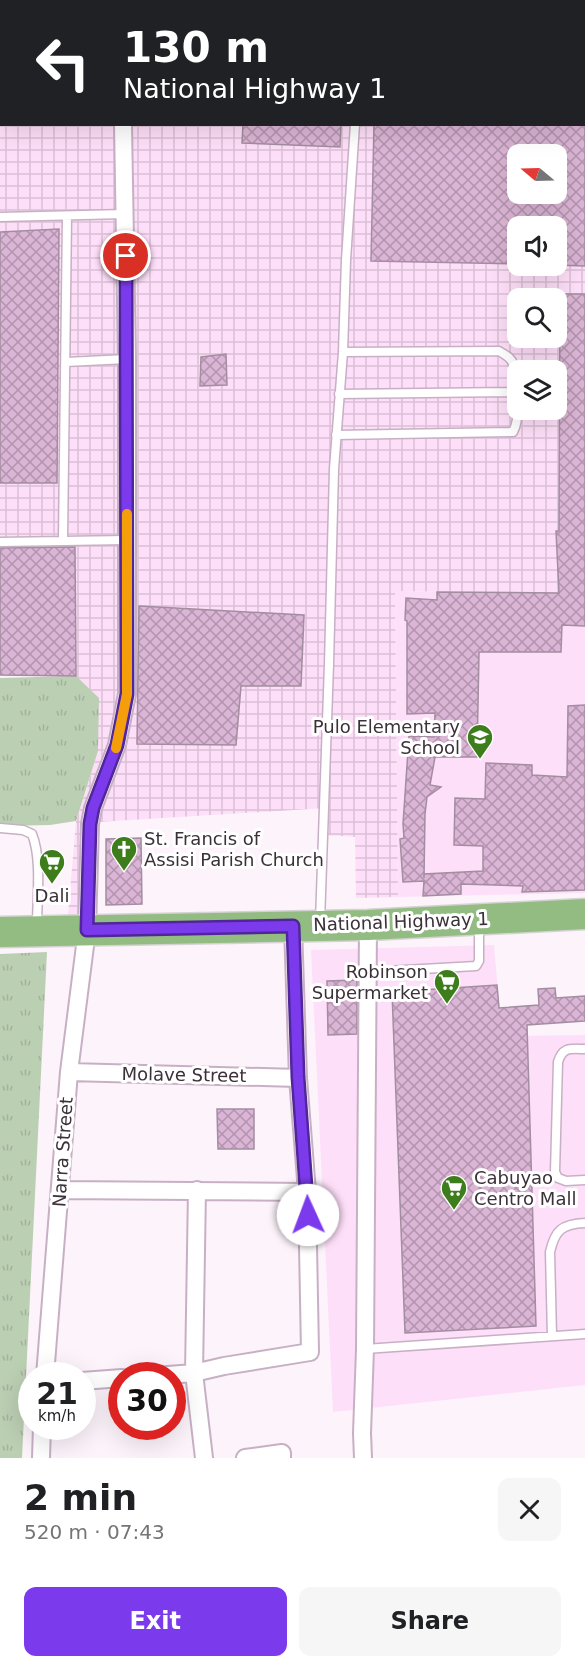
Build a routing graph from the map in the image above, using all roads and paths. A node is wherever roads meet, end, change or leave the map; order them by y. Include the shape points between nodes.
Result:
1 (123, 126) edge
2 (355, 126) edge
3 (125, 214) junction
4 (67, 216) junction
5 (0, 217) edge
6 (344, 352) junction
7 (127, 359) junction
8 (511, 360) edge
9 (66, 362) junction
10 (507, 392) edge
11 (339, 394) junction
12 (517, 420) edge
13 (336, 435) junction
14 (63, 540) junction
15 (127, 540) junction
16 (0, 542) edge
17 (0, 828) edge
18 (585, 914) edge
19 (479, 919) junction
20 (368, 925) junction
21 (306, 926) junction
22 (87, 930) junction
23 (37, 932) junction
24 (0, 933) edge
25 (368, 972) junction
26 (585, 1049) edge
27 (69, 1072) junction
28 (298, 1077) junction
29 (585, 1180) edge
30 (60, 1190) junction
31 (197, 1190) junction
32 (307, 1192) junction
33 (585, 1223) edge
34 (585, 1334) edge
35 (552, 1336) junction
36 (365, 1348) junction
37 (46, 1362) edge
38 (194, 1373) junction
39 (186, 1374) edge
40 (42, 1440) edge
41 (41, 1458) edge
42 (204, 1458) edge
43 (245, 1458) edge
44 (282, 1458) edge
45 (363, 1458) edge

1 - 3 street, Narra Street
2 - 6 lane
3 - 4 lane
3 - 7 street, Narra Street
4 - 5 lane
4 - 9 lane
6 - 8 lane via 499,351
6 - 11 lane
7 - 9 lane
7 - 15 street, Narra Street
9 - 14 lane
10 - 11 lane
11 - 13 lane
12 - 13 lane via 513,432
13 - 21 lane via 329,664
14 - 15 lane
14 - 16 lane
15 - 22 street, Narra Street via 127,694 117,745 90,824
17 - 23 lane via 32,834 37,853
18 - 19 highway, National Highway 1
19 - 20 highway, National Highway 1
19 - 25 lane via 476,966
20 - 21 highway, National Highway 1
20 - 25 street
21 - 22 highway, National Highway 1
21 - 28 street
22 - 23 highway, National Highway 1
22 - 27 street, Narra Street
23 - 24 highway, National Highway 1
25 - 36 street
26 - 29 lane via 567,1049 558,1062 555,1172 566,1181
27 - 28 street, Molave Street
27 - 30 street, Narra Street
28 - 32 street
30 - 31 street
30 - 37 street, Narra Street
31 - 32 street
31 - 38 street
32 - 38 street via 310,1352
33 - 35 lane via 571,1223 552,1240
34 - 35 lane
35 - 36 lane
36 - 45 street
38 - 39 street
38 - 42 street
40 - 41 street
43 - 44 street via 282,1454

